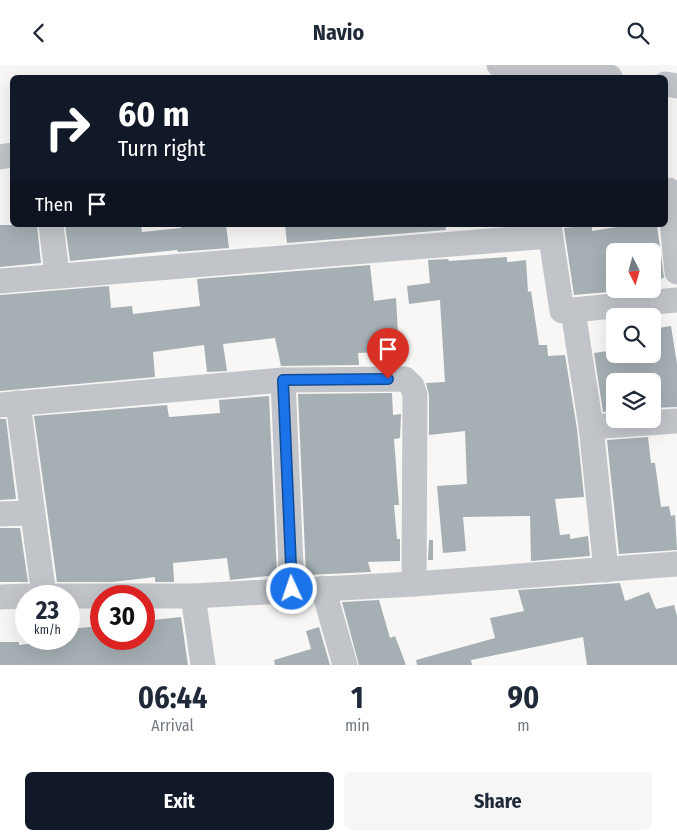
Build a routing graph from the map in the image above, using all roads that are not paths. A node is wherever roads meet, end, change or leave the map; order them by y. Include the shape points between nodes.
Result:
1 (499, 65) edge
2 (546, 71) edge
3 (589, 75) edge
4 (670, 190) edge
5 (51, 227) edge
6 (550, 231) edge
7 (464, 234) edge
8 (677, 272) edge
9 (57, 274) junction
10 (0, 281) edge
11 (677, 300) edge
12 (573, 311) junction
13 (283, 380) junction
14 (9, 404) edge
15 (677, 421) edge
16 (592, 427) junction
17 (32, 513) junction
18 (0, 515) edge
19 (677, 564) edge
20 (606, 570) junction
21 (41, 585) edge
22 (414, 585) junction
23 (323, 588) junction
24 (292, 589) junction
25 (15, 596) edge
26 (80, 596) edge
27 (193, 596) junction
28 (0, 597) edge
29 (203, 665) edge
30 (345, 665) edge

1 - 2 street
2 - 3 street
4 - 8 street
5 - 9 street
6 - 7 street
6 - 12 street via 562,311
7 - 9 street
9 - 10 street
11 - 12 street
12 - 16 street
13 - 14 street
13 - 22 street via 405,379 412,385
13 - 24 street
14 - 17 street
15 - 16 street
16 - 20 street
17 - 18 street
17 - 21 street
19 - 20 street
20 - 22 street
22 - 23 street
23 - 24 street
23 - 30 street
24 - 27 street
25 - 28 street
26 - 27 street
27 - 29 street

